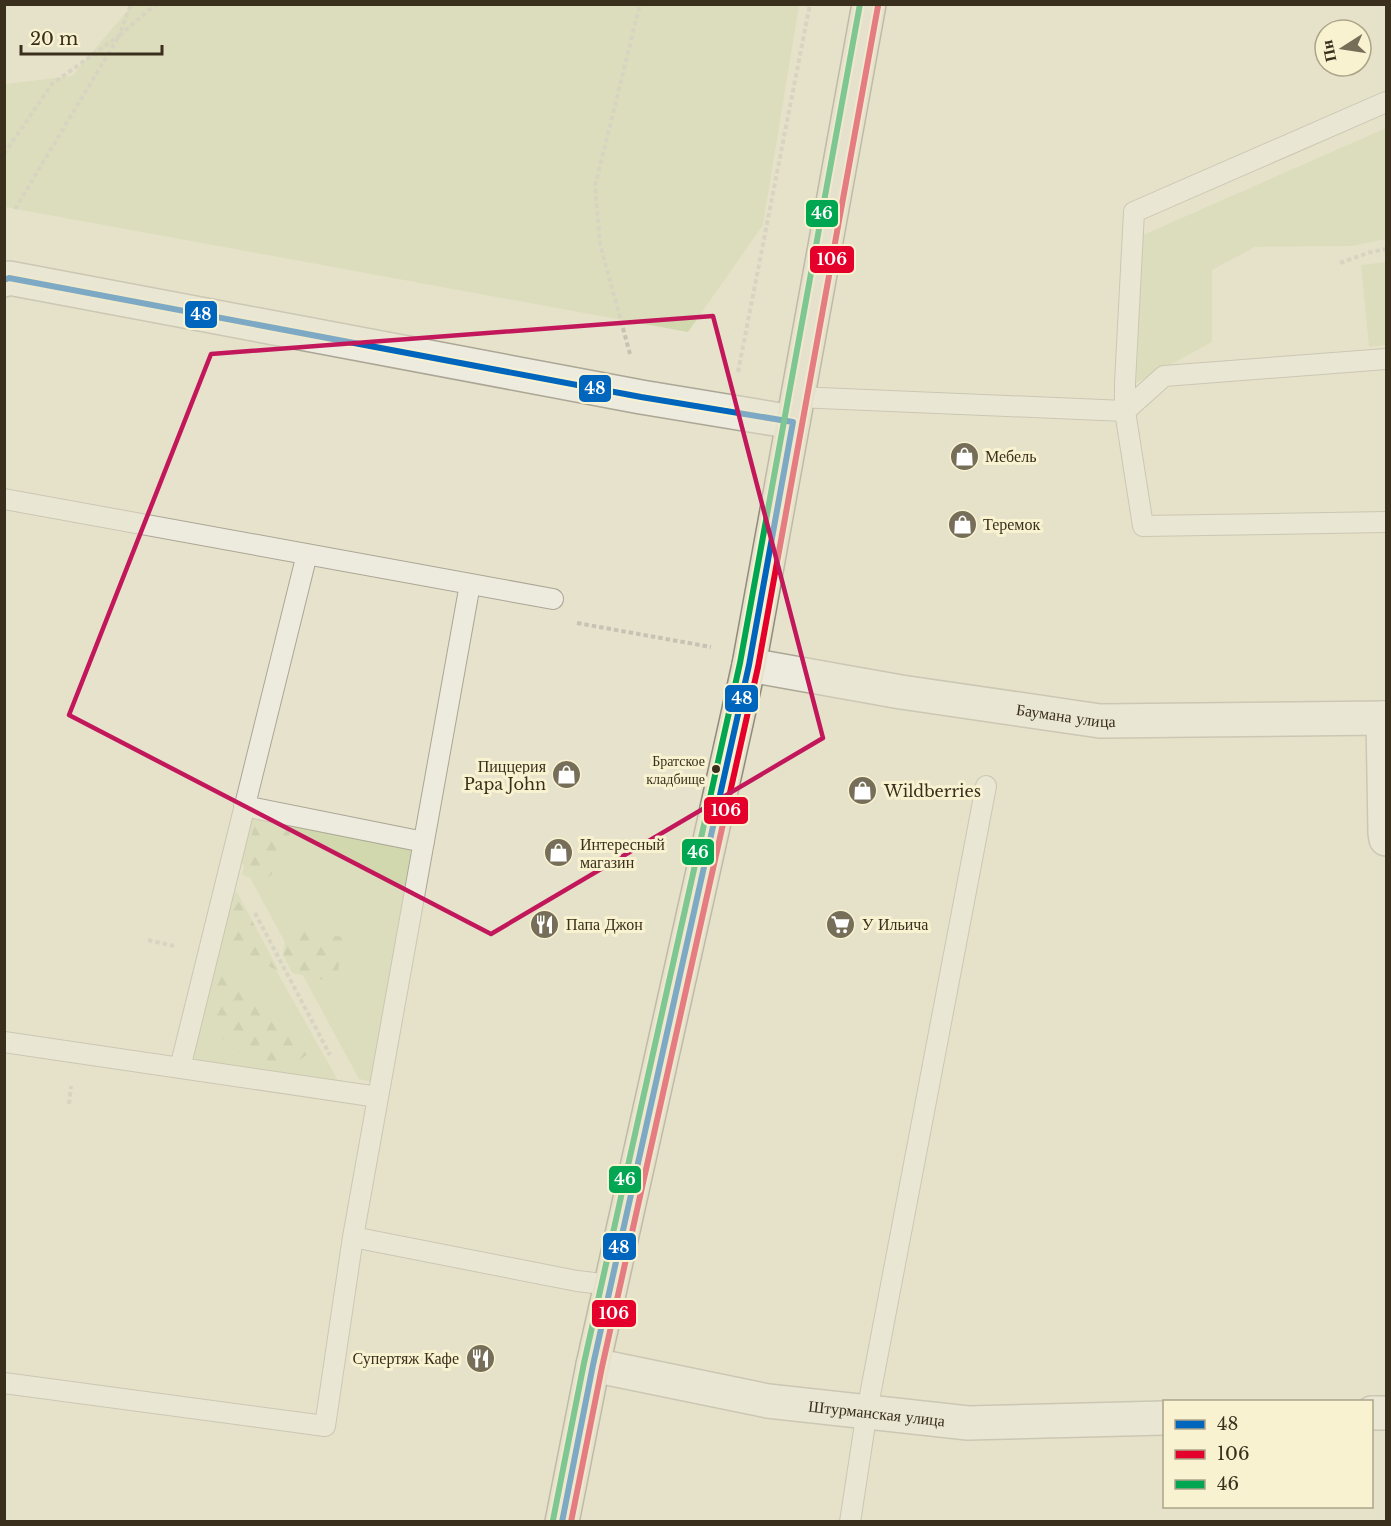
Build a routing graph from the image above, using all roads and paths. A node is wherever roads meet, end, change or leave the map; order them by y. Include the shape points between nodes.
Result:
1 (131, 4) edge
2 (156, 4) edge
3 (640, 4) edge
4 (810, 4) edge
5 (869, 4) edge
6 (119, 36) junction
7 (1386, 102) edge
8 (4, 154) edge
9 (15, 208) dead end
10 (1386, 249) edge
11 (1341, 263) dead end
12 (4, 280) edge
13 (1386, 359) edge
14 (737, 376) dead end
15 (641, 397) junction
16 (795, 410) junction
17 (1125, 411) junction
18 (4, 499) edge
19 (1386, 522) edge
20 (307, 555) junction
21 (470, 585) junction
22 (553, 599) joint
23 (714, 647) dead end
24 (750, 665) junction
25 (1385, 718) edge
26 (986, 786) dead end
27 (244, 806) junction
28 (1386, 839) edge
29 (424, 842) junction
30 (230, 865) junction
31 (4, 1042) edge
32 (180, 1068) junction
33 (350, 1092) junction
34 (378, 1097) junction
35 (353, 1236) junction
36 (611, 1285) junction
37 (593, 1365) junction
38 (4, 1383) edge
39 (867, 1411) junction
40 (1163, 1418) edge
41 (562, 1521) edge
42 (850, 1521) edge

1 - 6 path
2 - 6 path
3 - 15 path via 596,186 600,244
4 - 14 path
5 - 16 main road
6 - 8 path via 52,84
6 - 9 path
7 - 17 lane via 1134,212
10 - 11 path
12 - 15 street
13 - 17 lane via 1164,376
15 - 16 street
16 - 17 lane
16 - 24 main road
17 - 19 lane via 1143,526
18 - 20 lane
20 - 21 lane
20 - 27 lane
21 - 22 lane
21 - 29 lane
22 - 23 path via 560,621
24 - 25 street, Баумана улица via 1100,721
24 - 36 main road
25 - 28 street
26 - 39 lane
27 - 29 lane
27 - 30 lane
29 - 34 lane
30 - 32 lane
30 - 33 path
31 - 32 lane
32 - 33 lane
33 - 34 lane
34 - 35 lane
35 - 36 lane
35 - 38 lane via 325,1425
36 - 37 main road
37 - 39 street, Штурманская улица via 768,1401
37 - 41 main road
39 - 40 street, Штурманская улица via 968,1422
39 - 42 lane

